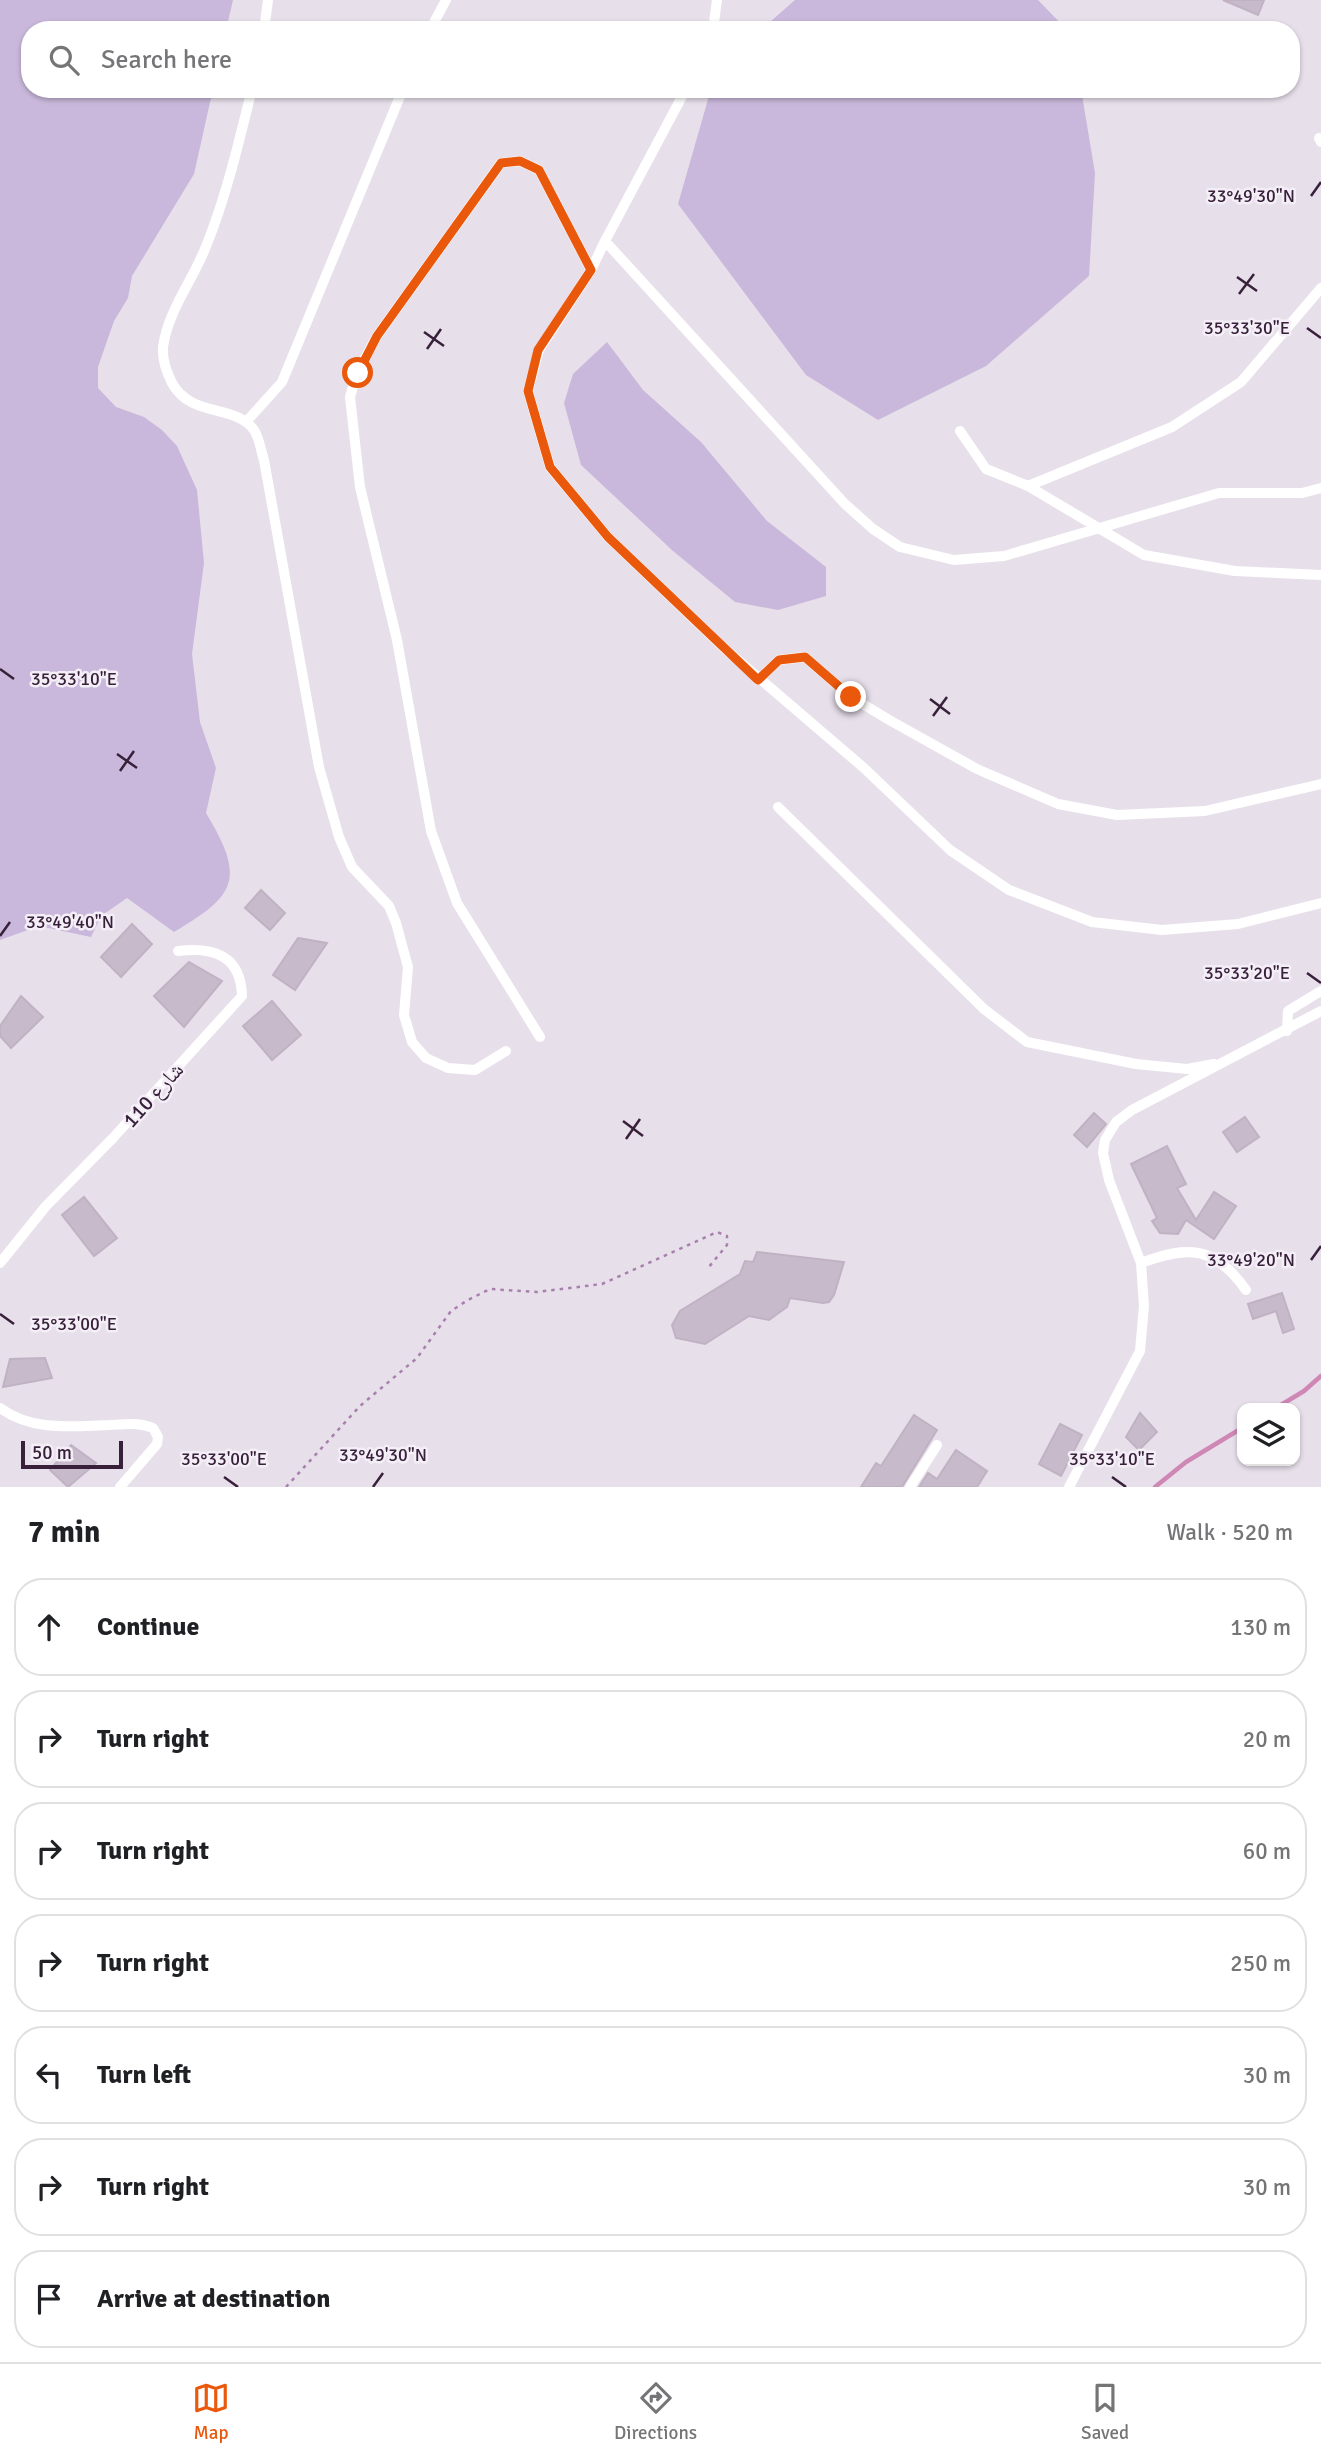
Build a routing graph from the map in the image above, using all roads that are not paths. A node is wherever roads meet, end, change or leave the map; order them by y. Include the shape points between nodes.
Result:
1 (268, 0) edge
2 (446, 0) edge
3 (717, 0) edge
4 (265, 21) edge
5 (435, 21) edge
6 (714, 21) edge
7 (250, 98) edge
8 (399, 98) edge
9 (681, 98) edge
10 (605, 241) junction
11 (591, 270) junction
12 (1321, 288) edge
13 (246, 422) junction
14 (960, 431) dead end
15 (1028, 486) junction
16 (1321, 488) edge
17 (1097, 527) junction
18 (1321, 575) edge
19 (758, 680) junction
20 (1321, 784) edge
21 (778, 807) dead end
22 (1321, 903) edge
23 (178, 951) dead end
24 (1321, 991) edge
25 (1321, 1011) edge
26 (1287, 1031) junction
27 (540, 1037) dead end
28 (506, 1051) dead end
29 (1227, 1062) junction
30 (0, 1263) edge
31 (1141, 1263) junction
32 (1246, 1290) dead end
33 (0, 1408) edge
34 (937, 1445) dead end
35 (120, 1487) edge
36 (910, 1487) edge
37 (1069, 1487) edge

1 - 4 street
2 - 5 street
3 - 6 street
7 - 13 street via 220,209 171,318 163,349 166,369 183,397 199,408
8 - 13 street via 282,382
9 - 10 street
10 - 11 street
10 - 17 street via 845,504 900,547 954,560 1004,556
11 - 19 street via 538,350 528,391 550,467 608,537
11 - 27 street via 539,170 520,161 501,163 377,336 349,397 360,487 397,640 431,831 457,903
12 - 15 street via 1241,382 1172,427
13 - 28 street via 255,430 264,460 319,767 352,867 389,906 396,923 408,967 404,1015 412,1042 426,1058 447,1068 475,1070
14 - 15 street via 986,469
15 - 17 street
16 - 17 street via 1302,494 1219,493
17 - 18 street via 1144,555 1235,571
19 - 20 street via 779,660 805,657 851,697 977,769 1058,804 1117,815 1206,811
19 - 22 street via 863,768 950,850 1009,890 1092,922 1162,930 1238,923
21 - 29 street via 984,1009 1027,1042 1136,1065 1187,1069
23 - 30 street, شارع 110 via 205,948 225,958 242,978 242,996 46,1206
24 - 26 street via 1288,1011
25 - 26 street
26 - 29 street
29 - 31 street via 1132,1110 1115,1122 1105,1140 1109,1180
31 - 32 street via 1177,1252 1204,1253 1215,1258
31 - 37 street via 1140,1351
33 - 35 street via 41,1425 135,1423 153,1428 157,1444
34 - 36 street

